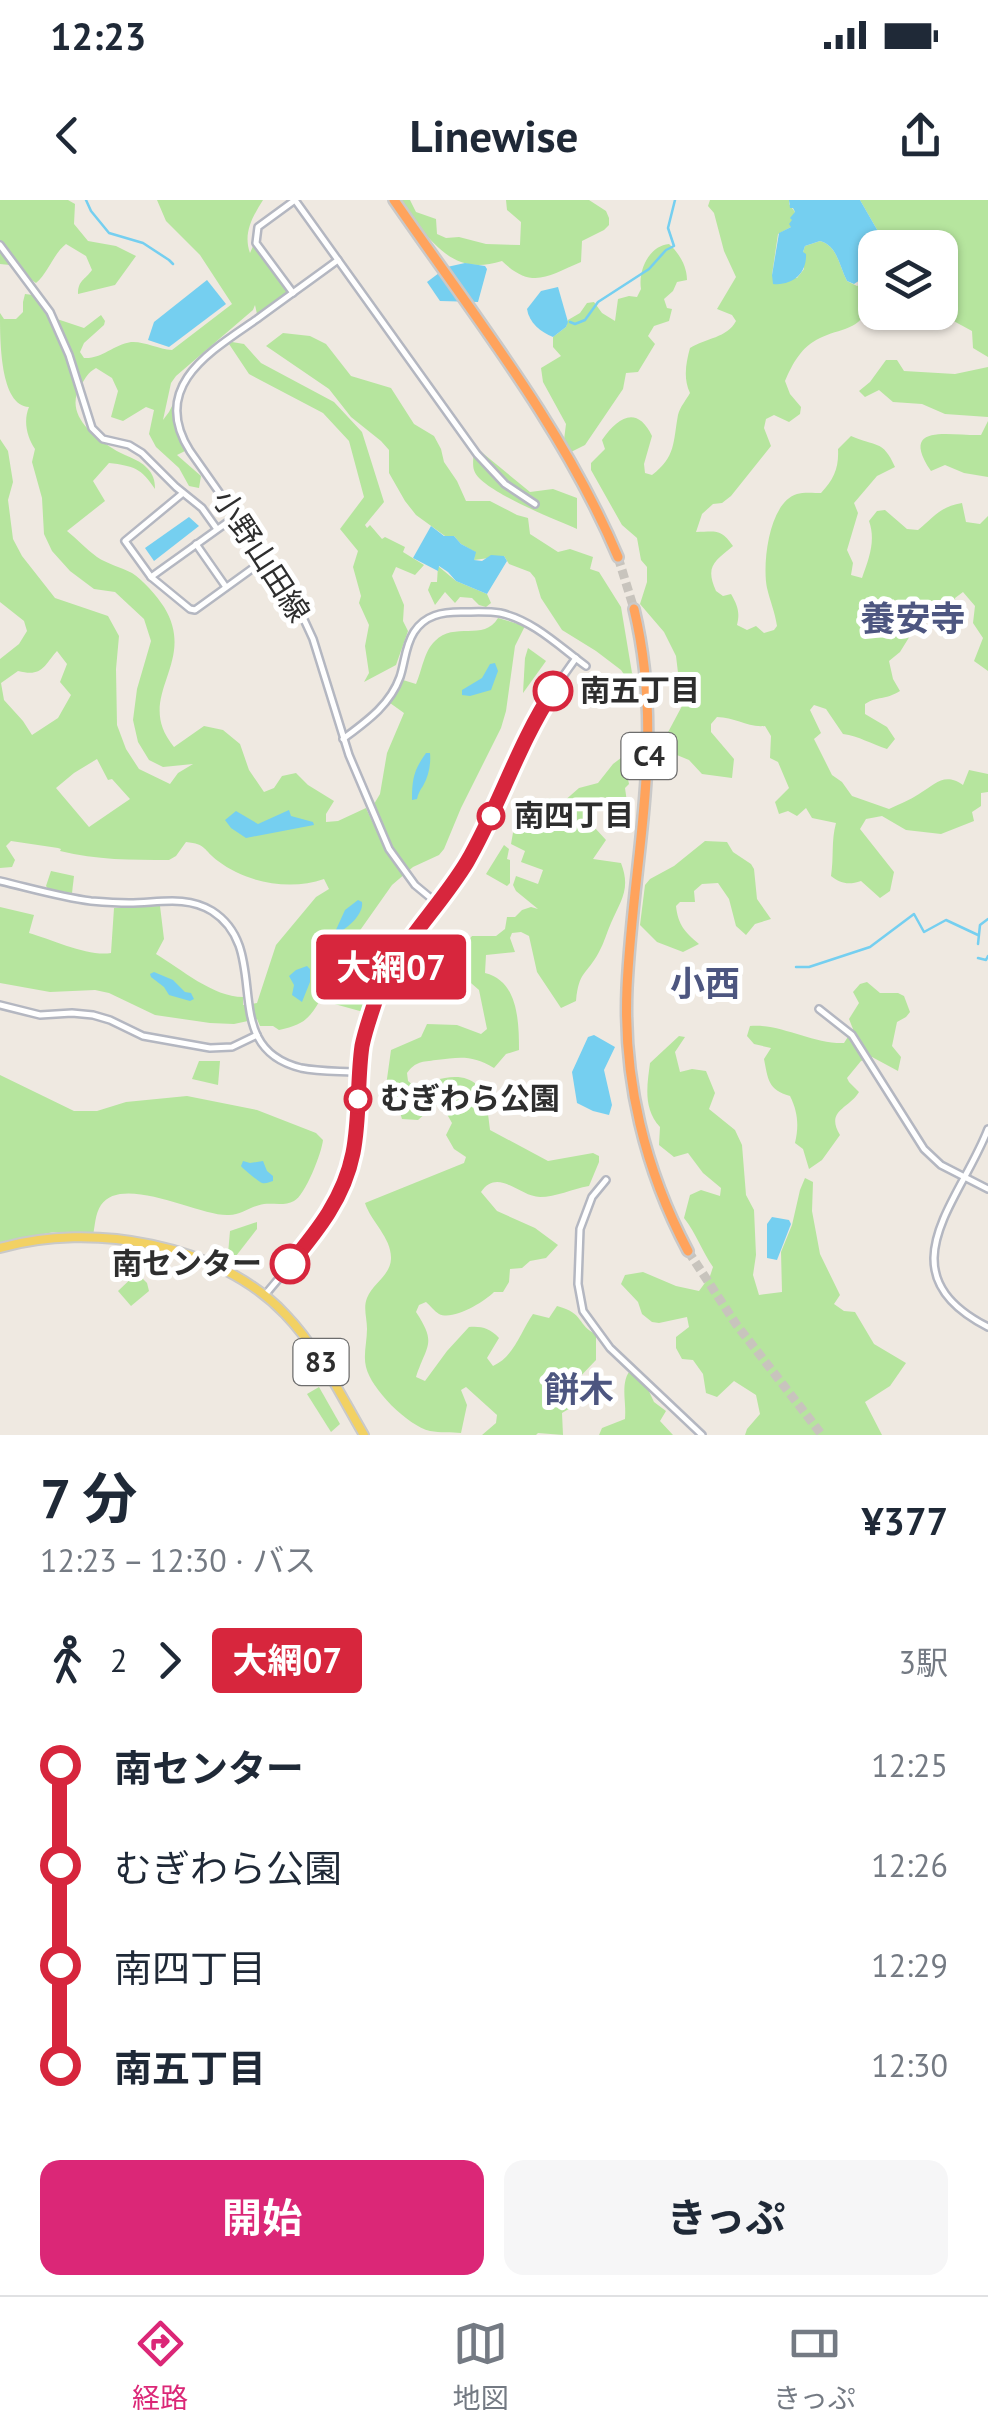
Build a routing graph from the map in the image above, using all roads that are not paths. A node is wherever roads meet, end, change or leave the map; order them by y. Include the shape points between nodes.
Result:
1 (295, 200) edge
2 (394, 200) edge
3 (0, 246) edge
4 (338, 260) junction
5 (293, 293) junction
6 (184, 494) junction
7 (535, 504) dead end
8 (236, 516) junction
9 (217, 529) junction
10 (196, 544) junction
11 (618, 557) tunnel mouth
12 (267, 558) junction
13 (151, 576) junction
14 (226, 588) junction
15 (634, 609) tunnel mouth
16 (576, 658) junction
17 (586, 666) dead end
18 (344, 739) junction
19 (0, 882) edge
20 (438, 904) junction
21 (0, 1005) edge
22 (819, 1009) dead end
23 (257, 1035) junction
24 (361, 1073) junction
25 (988, 1130) edge
26 (965, 1177) junction
27 (606, 1180) dead end
28 (988, 1190) edge
29 (0, 1248) edge
30 (688, 1251) tunnel mouth
31 (266, 1296) junction
32 (988, 1328) edge
33 (364, 1435) edge
34 (702, 1435) edge

1 - 4 street
1 - 5 street via 258,227 256,243
2 - 11 highway via 532,397
3 - 6 street via 50,312 92,428 135,448
4 - 5 street, 小野山田線
4 - 7 street via 477,454 504,484
5 - 8 street, 小野山田線 via 202,359 178,402 185,443
6 - 9 street
6 - 13 street via 125,539
8 - 9 street
8 - 12 street, 小野山田線
9 - 10 street
10 - 13 street
10 - 14 street
12 - 14 street
12 - 18 street, 小野山田線 via 307,624
13 - 14 street via 193,611
15 - 30 highway, C4 via 650,728 628,1046 658,1186
16 - 17 street
16 - 18 street via 510,616 436,614 411,636 386,702
16 - 20 street
18 - 20 street, 小野山田線 via 389,850
19 - 23 street via 87,900 185,901 209,909 240,944
20 - 24 street via 393,964 370,1016
21 - 23 street via 40,1015 93,1015 152,1038 210,1048
22 - 26 street via 852,1036 924,1149
23 - 24 street via 296,1066
24 - 31 street via 345,1181 328,1216
25 - 26 street
26 - 28 street
26 - 32 street via 940,1224 934,1262 950,1300
27 - 34 street via 580,1229 584,1312 610,1348
29 - 31 main road, 83 via 64,1236 154,1246 204,1259
31 - 33 main road, 83 via 313,1348

